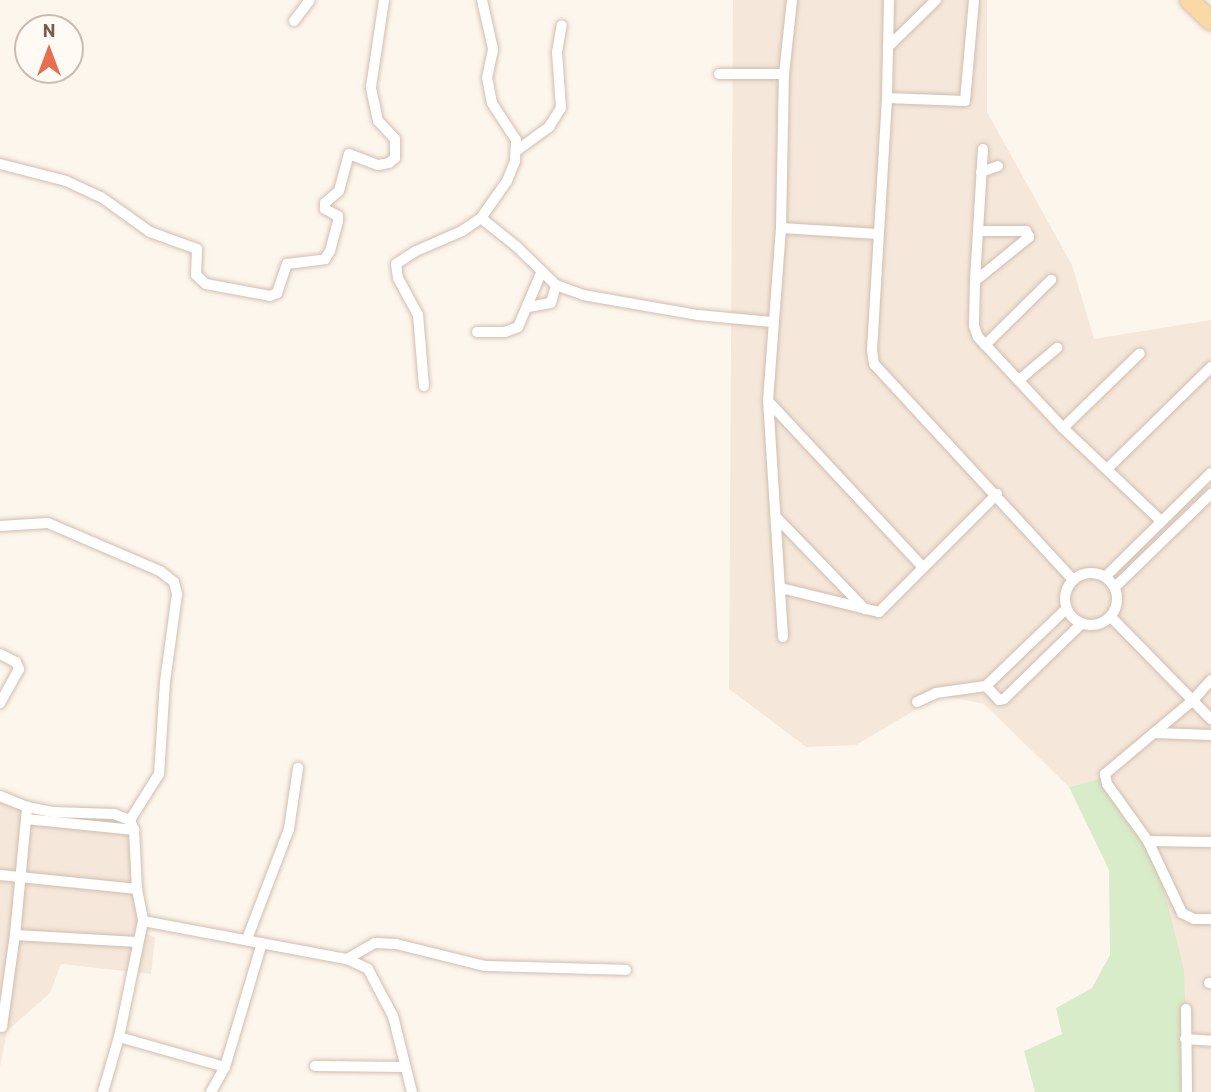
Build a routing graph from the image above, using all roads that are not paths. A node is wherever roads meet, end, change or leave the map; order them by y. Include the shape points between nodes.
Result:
1 (310, 0) edge
2 (384, 0) edge
3 (482, 0) edge
4 (792, 0) edge
5 (889, 0) edge
6 (936, 0) edge
7 (974, 0) edge
8 (1189, 0) edge
9 (295, 21) dead end
10 (1211, 21) edge
11 (562, 25) dead end
12 (887, 47) junction
13 (719, 74) dead end
14 (784, 74) junction
15 (887, 98) junction
16 (983, 149) dead end
17 (516, 151) junction
18 (0, 164) edge
19 (998, 166) dead end
20 (981, 172) junction
21 (481, 218) junction
22 (781, 228) junction
23 (978, 231) junction
24 (877, 234) junction
25 (541, 273) junction
26 (1051, 280) dead end
27 (975, 281) junction
28 (556, 285) junction
29 (528, 307) junction
30 (772, 322) junction
31 (477, 332) dead end
32 (985, 345) junction
33 (1057, 348) dead end
34 (1140, 353) dead end
35 (1211, 367) edge
36 (1019, 380) junction
37 (424, 386) dead end
38 (768, 401) junction
39 (1063, 428) junction
40 (1107, 469) junction
41 (1211, 473) edge
42 (997, 494) junction
43 (1211, 494) edge
44 (777, 518) junction
45 (1161, 521) junction
46 (0, 526) edge
47 (922, 566) junction
48 (1105, 577) junction
49 (1073, 580) junction
50 (1115, 587) junction
51 (781, 588) junction
52 (1066, 609) junction
53 (867, 611) junction
54 (1111, 617) junction
55 (1081, 624) junction
56 (783, 637) dead end
57 (0, 654) edge
58 (1211, 680) edge
59 (986, 686) junction
60 (1192, 701) junction
61 (917, 702) dead end
62 (0, 704) edge
63 (1211, 719) edge
64 (1154, 733) junction
65 (1211, 734) edge
66 (298, 768) dead end
67 (0, 796) edge
68 (27, 807) junction
69 (26, 819) junction
70 (132, 825) junction
71 (1148, 841) junction
72 (1211, 842) edge
73 (0, 875) edge
74 (20, 876) junction
75 (137, 889) junction
76 (1211, 919) edge
77 (143, 921) junction
78 (15, 935) junction
79 (247, 939) junction
80 (137, 942) junction
81 (262, 943) junction
82 (347, 958) junction
83 (625, 970) dead end
84 (1186, 1009) dead end
85 (2, 1027) dead end
86 (119, 1037) junction
87 (1185, 1039) junction
88 (1211, 1041) edge
89 (315, 1066) dead end
90 (225, 1067) junction
91 (405, 1068) junction
92 (103, 1092) edge
93 (211, 1092) edge
94 (412, 1092) edge
95 (1187, 1092) edge

1 - 9 street
2 - 18 street via 371,88 376,116 395,139 395,158 382,165 349,154 339,191 325,203 325,209 338,216 330,251 325,259 287,264 277,293 270,296 206,284 196,275 197,249 150,232 101,197 66,180
3 - 17 street via 493,49 487,78 492,103 512,131
4 - 14 street
5 - 12 street
6 - 12 street
7 - 15 street via 965,102
8 - 10 main road
11 - 17 street via 557,52 561,108 550,127
12 - 15 street
13 - 14 street
14 - 22 street
15 - 24 street
16 - 20 street
17 - 21 street via 507,181
19 - 20 street
20 - 23 street
21 - 25 street
21 - 37 street via 396,264 398,278 418,315
22 - 24 street
22 - 30 street
23 - 27 street
23 - 27 street via 1027,231 1029,237
24 - 42 street via 874,364
25 - 28 street
25 - 29 street
26 - 32 street
27 - 32 street via 974,326
28 - 29 street via 551,303
28 - 30 street via 622,303
29 - 31 street via 513,331
30 - 38 street
32 - 36 street
33 - 36 street
34 - 39 street
35 - 40 street
36 - 39 street
38 - 44 street
38 - 47 street
39 - 40 street
40 - 45 street
41 - 45 street
42 - 47 street
42 - 49 street
43 - 50 street
44 - 51 street
44 - 53 street
45 - 48 street
46 - 70 street via 48,523 160,571 174,582 177,594 159,774
47 - 53 street via 879,612
48 - 49 street via 1089,573
48 - 50 street
49 - 52 street
50 - 54 street via 1118,603
51 - 53 street
51 - 56 street
52 - 55 street
52 - 59 street
54 - 55 street via 1097,625
54 - 60 street
55 - 59 street via 1004,699 999,700
57 - 62 street via 16,662 19,669
58 - 60 street
59 - 61 street via 936,693
60 - 63 street
60 - 64 street
64 - 65 street
64 - 71 street via 1105,774 1107,784
66 - 79 street via 289,829
67 - 68 street
68 - 69 street
68 - 70 street via 114,814
69 - 70 street
69 - 74 street
70 - 75 street
71 - 72 street
71 - 76 street via 1182,913
73 - 74 street
74 - 75 street
74 - 78 street
75 - 77 street
77 - 79 street
77 - 80 street
78 - 80 street
78 - 85 street
79 - 81 street
80 - 86 street
81 - 82 street
81 - 90 street
82 - 83 street via 375,943 485,965
82 - 91 street via 368,969 378,982 393,1017
84 - 87 street
86 - 90 street
86 - 92 street
87 - 88 street
87 - 95 street
89 - 91 street
90 - 93 street
91 - 94 street

